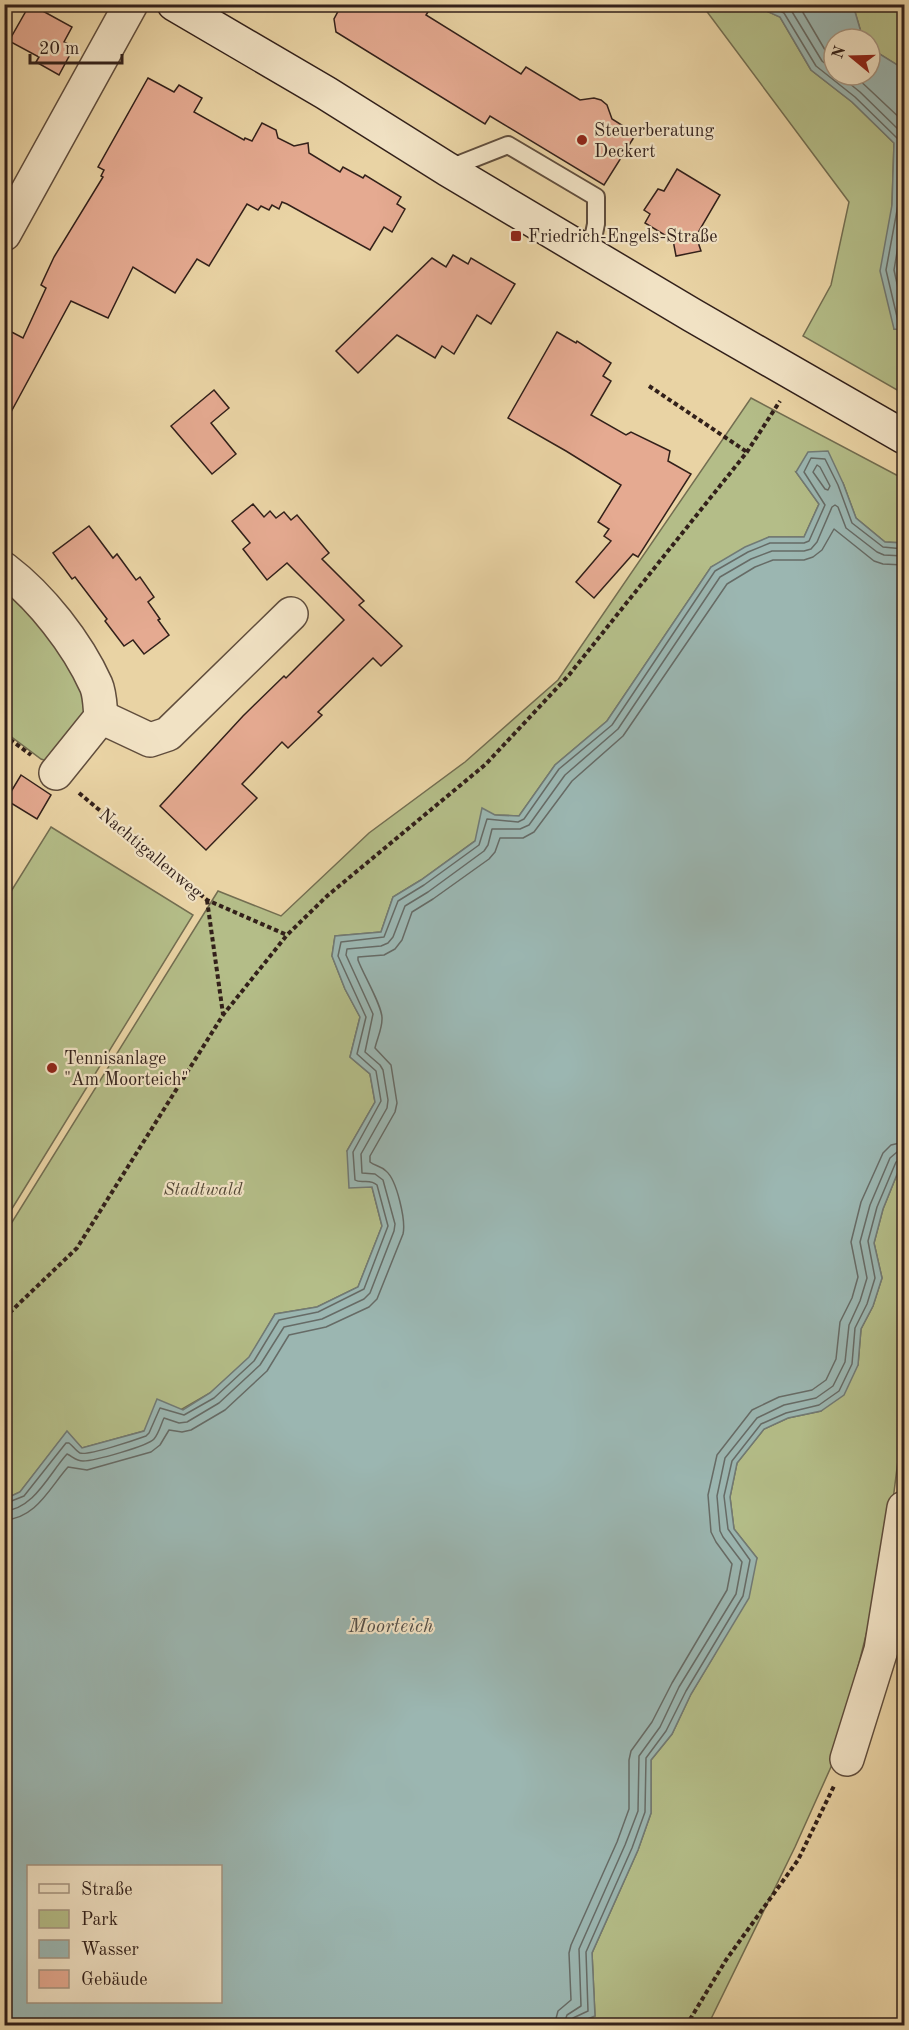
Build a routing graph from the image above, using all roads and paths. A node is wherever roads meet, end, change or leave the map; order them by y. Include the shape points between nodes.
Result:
1 (131, 4) edge
2 (174, 4) edge
3 (447, 169) junction
4 (4, 234) edge
5 (590, 253) junction
6 (649, 386) dead end
7 (788, 388) junction
8 (904, 437) edge
9 (747, 452) junction
10 (4, 570) edge
11 (291, 614) dead end
12 (101, 717) junction
13 (4, 735) edge
14 (56, 773) junction
15 (207, 900) junction
16 (287, 935) junction
17 (223, 1015) junction
18 (4, 1318) edge
19 (904, 1508) edge
20 (902, 1542) edge
21 (847, 1759) joint
22 (686, 2025) edge

1 - 4 street
2 - 3 street
3 - 5 street
3 - 5 lane via 508,145 596,197
5 - 7 street
6 - 9 path
7 - 8 street
7 - 9 path
9 - 16 path via 569,675 494,756 327,896
10 - 12 street via 22,583 68,637 97,687
11 - 12 street via 168,734 150,740
12 - 14 street
13 - 14 path, Nachtigallenweg
14 - 15 path, Nachtigallenweg
15 - 16 path, Nachtigallenweg
15 - 17 path
16 - 17 path
17 - 18 path via 77,1248
19 - 20 street
20 - 21 street via 880,1650
21 - 22 path via 798,1860 726,1960

